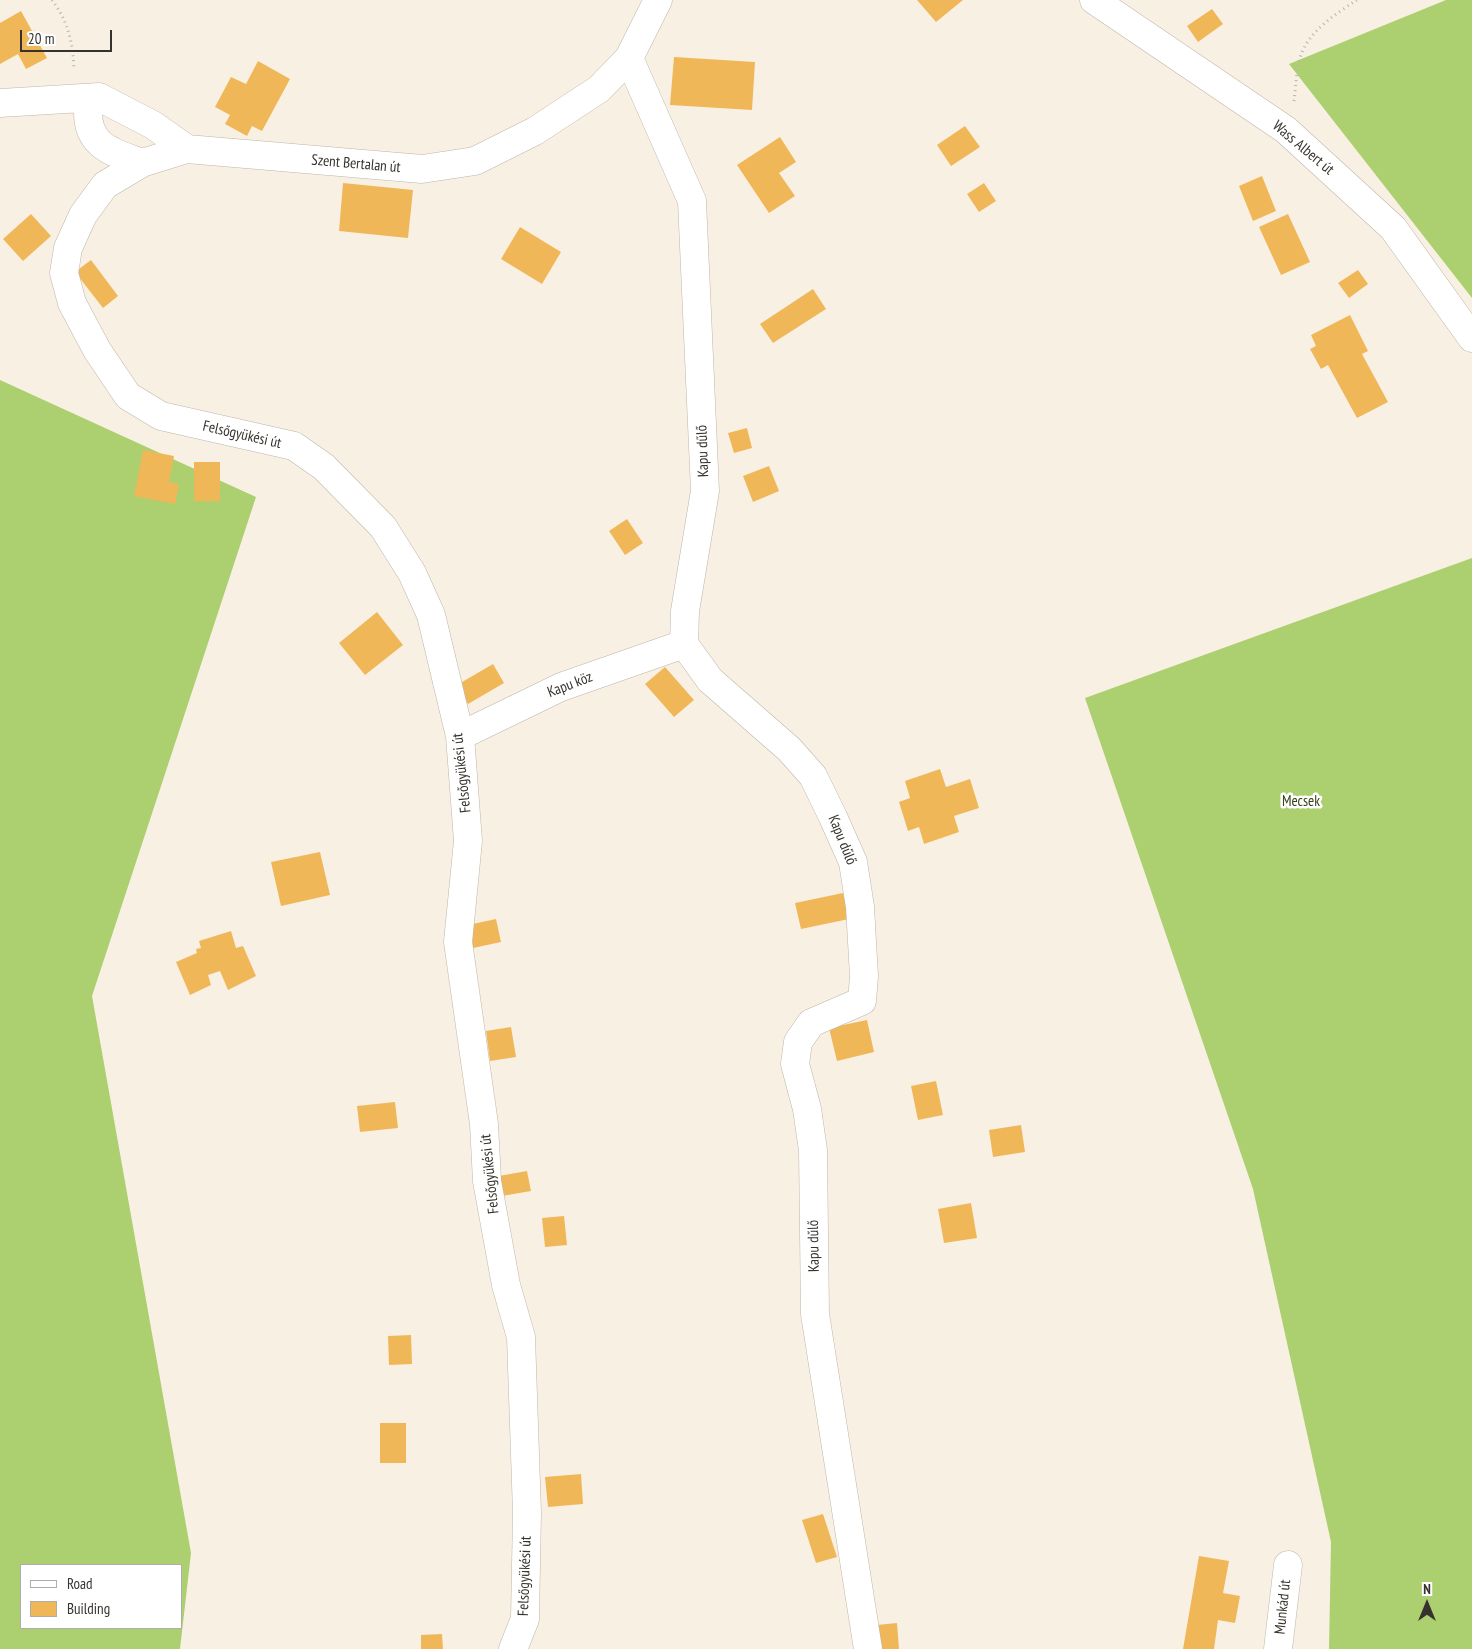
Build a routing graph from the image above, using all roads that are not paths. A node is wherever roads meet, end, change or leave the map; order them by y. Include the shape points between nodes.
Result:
1 (658, 0) edge
2 (1094, 0) edge
3 (629, 58) junction
4 (100, 97) junction
5 (0, 103) edge
6 (187, 149) junction
7 (142, 163) junction
8 (1472, 338) edge
9 (684, 644) junction
10 (460, 736) junction
11 (1288, 1565) dead end
12 (513, 1649) edge
13 (868, 1649) edge
14 (1278, 1649) edge

1 - 3 street, Szent Bertalan út
2 - 8 street, Wass Albert út via 1286,130 1393,228
3 - 6 street, Szent Bertalan út via 599,89 535,131 475,161 422,169
3 - 9 street, Kapu dűlő via 692,201 704,492 685,611
4 - 5 street
4 - 6 street via 153,125
4 - 7 street via 88,110 89,129 94,138 109,151
6 - 7 street, Felsőgyükési út
7 - 10 street, Felsőgyükési út via 105,185 83,215 68,248 64,273 72,303 97,350 128,396 161,416 294,446 324,467 383,527 412,573 431,616
9 - 10 street, Kapu köz via 561,687
9 - 13 street, Kapu dűlő via 710,680 789,749 813,776 854,862 864,976 862,1001 811,1023 798,1042 795,1064 808,1109 813,1150 815,1314
10 - 12 street, Felsőgyükési út via 468,841 458,942 484,1124 487,1181 506,1285 521,1337 527,1513 526,1610
11 - 14 street, Munkád út

